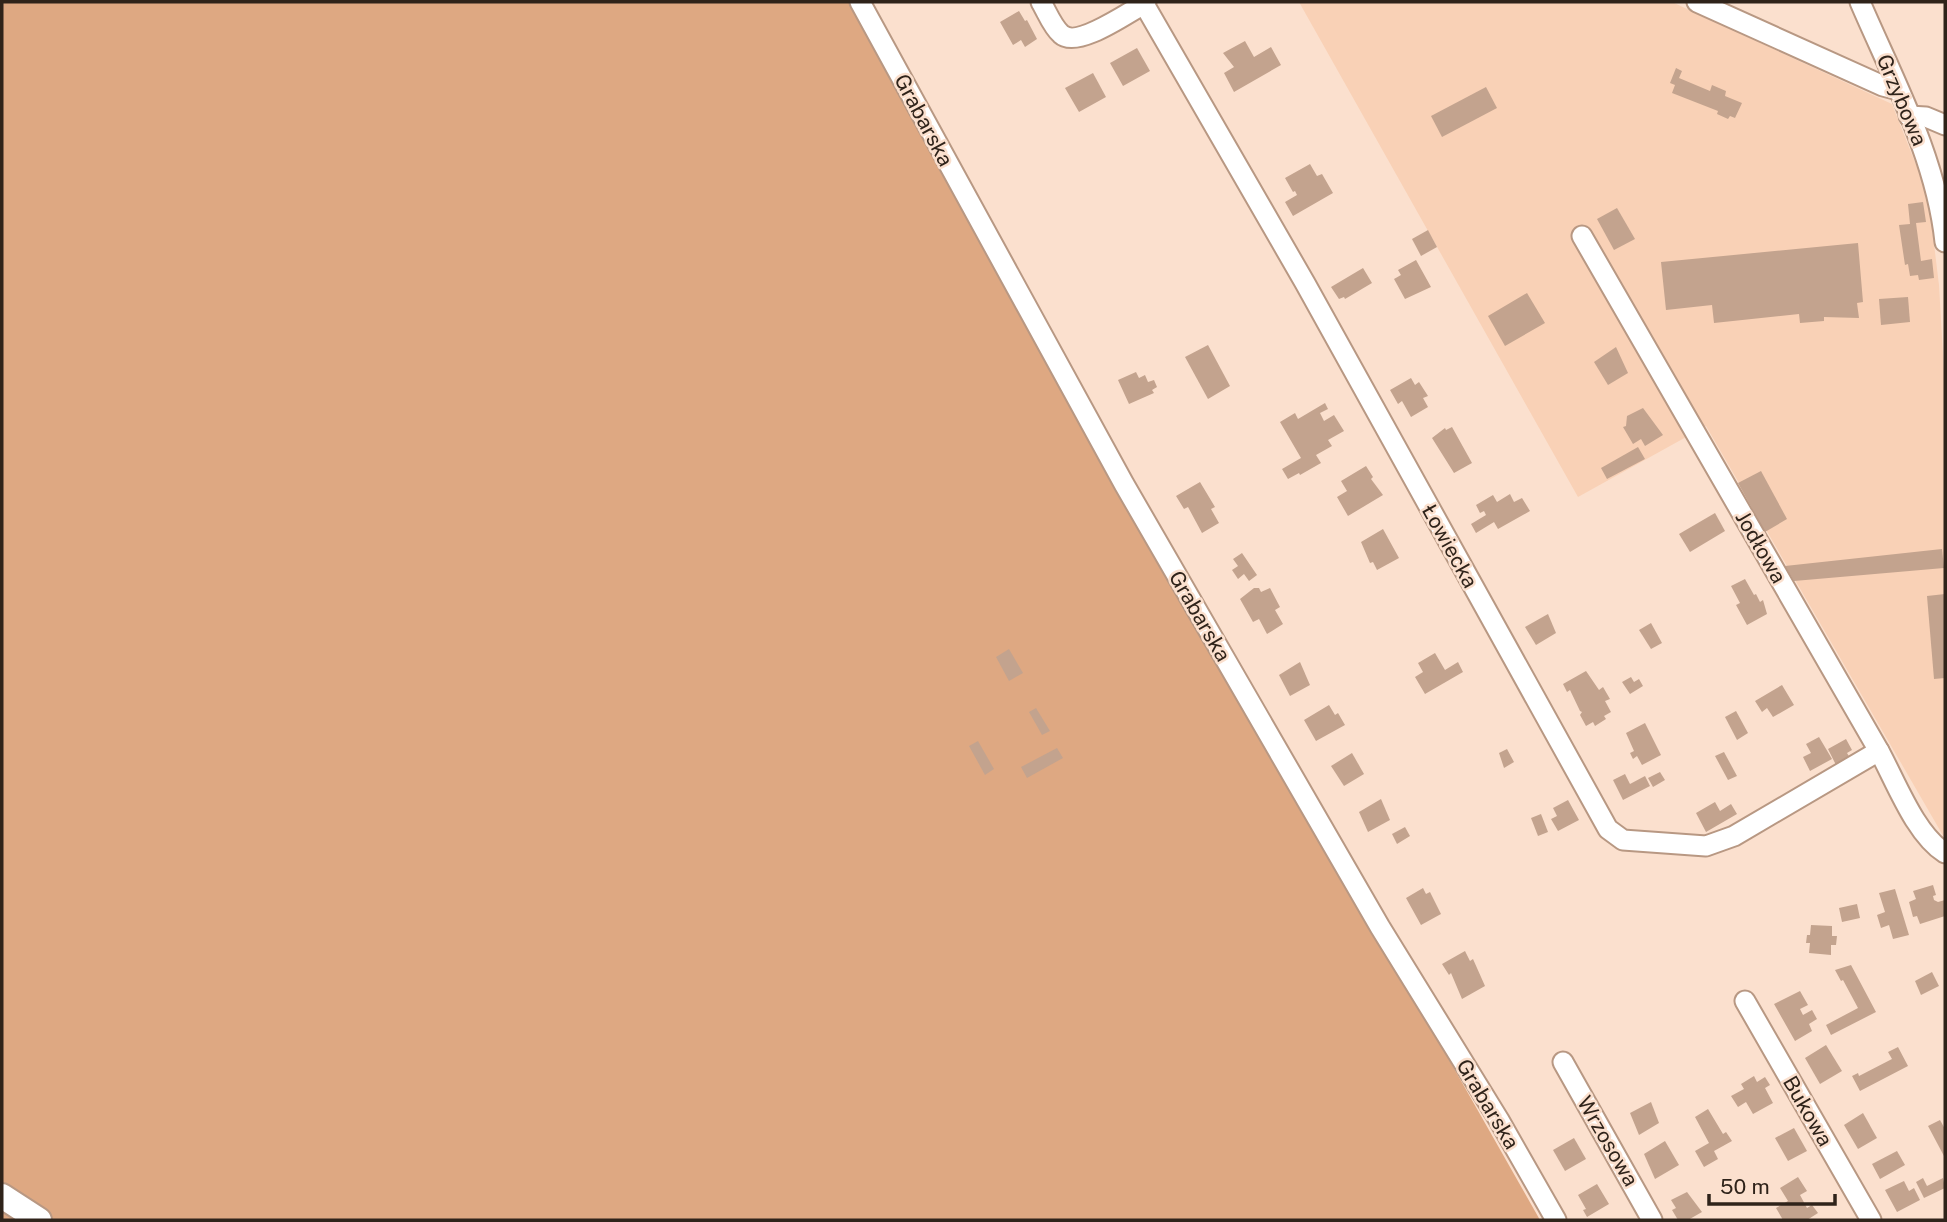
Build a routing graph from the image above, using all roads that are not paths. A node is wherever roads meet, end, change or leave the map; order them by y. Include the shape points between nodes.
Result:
1 (860, 2) edge
2 (1041, 2) edge
3 (1697, 2) edge
4 (1860, 2) edge
5 (1145, 3) edge
6 (1898, 90) junction
7 (1909, 116) junction
8 (1945, 125) edge
9 (1582, 236) dead end
10 (1945, 242) edge
11 (1879, 751) junction
12 (1945, 853) edge
13 (1745, 1001) dead end
14 (1563, 1062) dead end
15 (2, 1196) edge
16 (39, 1220) edge
17 (1556, 1220) edge
18 (1652, 1220) edge
19 (1871, 1220) edge

1 - 17 street, Grabarska via 1124,484
2 - 5 street via 1062,36 1072,39 1084,37
3 - 6 street
4 - 6 street, Grzybowa
5 - 11 street, Łowiecka via 1608,829 1623,840 1706,846 1734,836
6 - 7 street, Grzybowa
7 - 8 street
7 - 10 street, Grzybowa via 1938,194
9 - 11 street, Jodłowa
11 - 12 street, Jodłowa via 1923,832
13 - 19 street, Bukowa
14 - 18 street, Wrzosowa
15 - 16 main road

